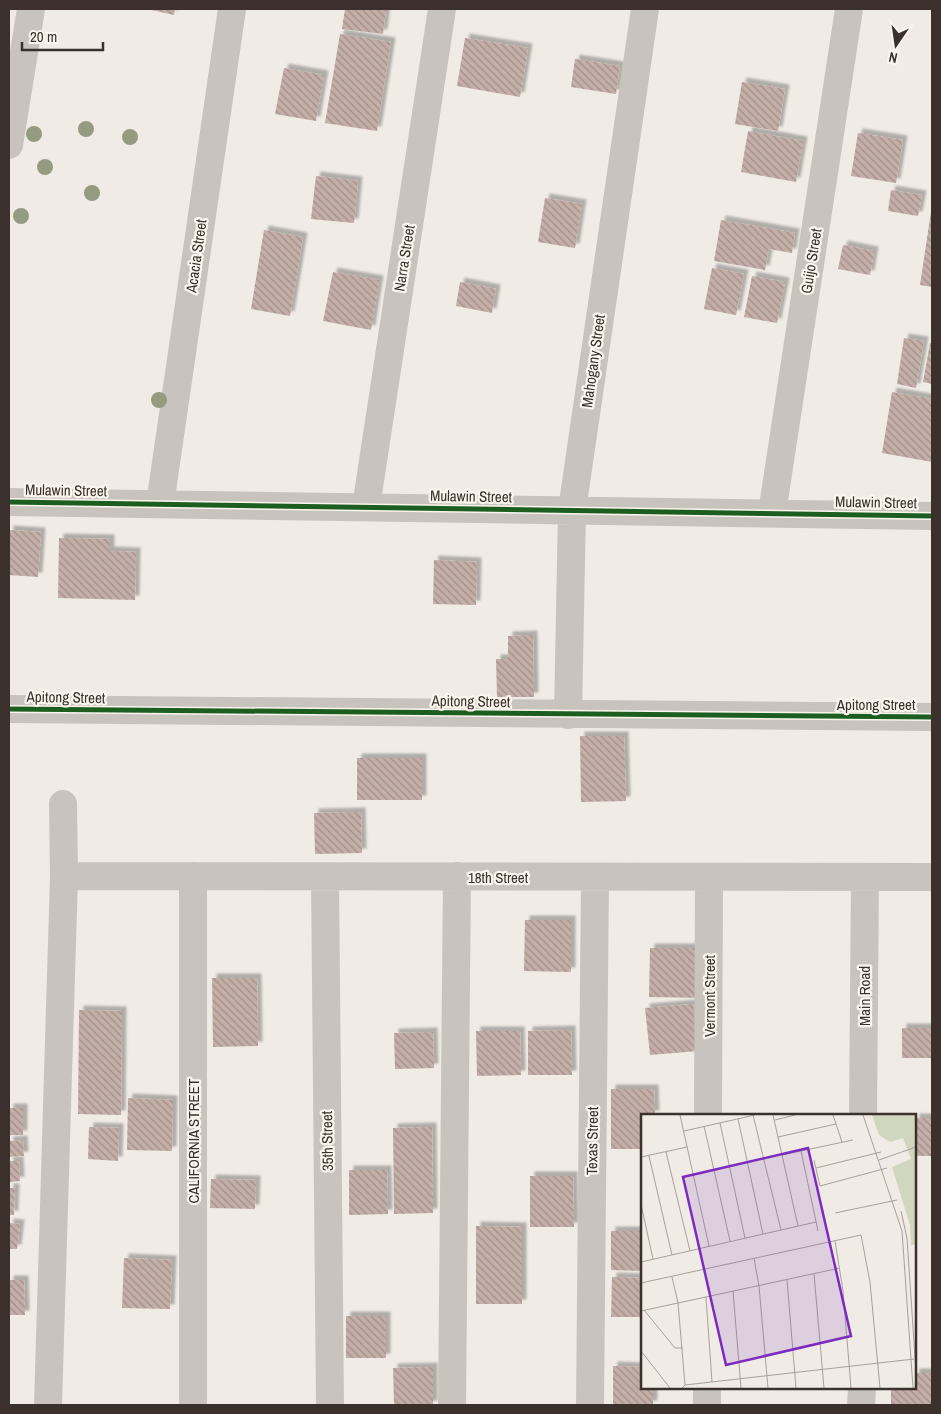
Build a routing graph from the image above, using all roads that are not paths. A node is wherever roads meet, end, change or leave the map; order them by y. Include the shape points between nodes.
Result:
1 (31, 9) edge
2 (232, 9) edge
3 (442, 9) edge
4 (645, 9) edge
5 (849, 9) edge
6 (9, 146) edge
7 (9, 502) edge
8 (160, 504) junction
9 (366, 507) junction
10 (572, 510) junction
11 (772, 513) junction
12 (932, 516) edge
13 (9, 709) edge
14 (568, 715) junction
15 (932, 717) edge
16 (63, 804) dead end
17 (64, 876) junction
18 (193, 876) junction
19 (457, 876) junction
20 (324, 877) junction
21 (595, 877) junction
22 (709, 877) junction
23 (865, 877) junction
24 (932, 877) edge
25 (708, 1114) edge
26 (863, 1114) edge
27 (708, 1389) edge
28 (862, 1389) edge
29 (48, 1405) edge
30 (193, 1405) edge
31 (330, 1405) edge
32 (452, 1405) edge
33 (590, 1405) edge
34 (707, 1405) edge
35 (862, 1405) edge

1 - 6 street
2 - 8 street, Acacia Street
3 - 9 street, Narra Street
4 - 10 street, Mahogany Street
5 - 11 street, Guijo Street
7 - 8 street, Mulawin Street
8 - 9 street, Mulawin Street
9 - 10 street, Mulawin Street
10 - 11 street, Mulawin Street
10 - 14 street, Mahogany Street
11 - 12 street, Mulawin Street
13 - 14 street, Apitong Street
14 - 15 street, Apitong Street
16 - 17 street
17 - 18 street, 18th Street
17 - 29 street
18 - 20 street, 18th Street
18 - 30 street, CALIFORNIA STREET
19 - 20 street, 18th Street
19 - 21 street, 18th Street
19 - 32 street
20 - 31 street, 35th Street
21 - 22 street, 18th Street
21 - 33 street, Texas Street
22 - 23 street, 18th Street
22 - 25 street, Vermont Street
23 - 24 street, 18th Street
23 - 26 street, Main Road
27 - 34 street
28 - 35 street

